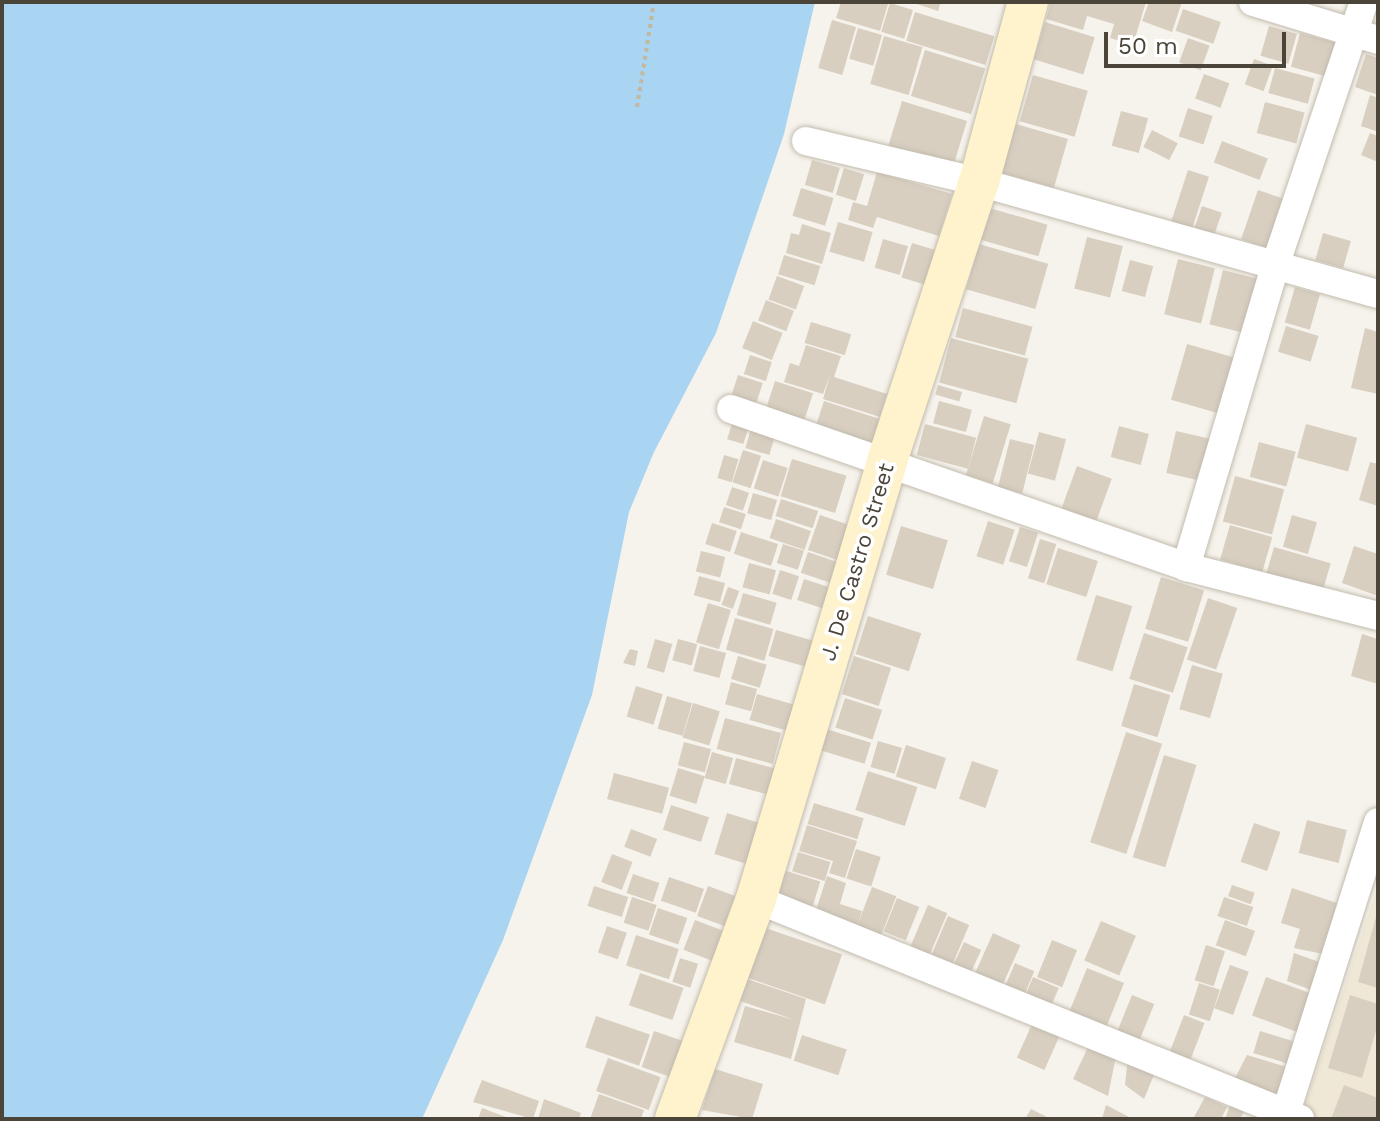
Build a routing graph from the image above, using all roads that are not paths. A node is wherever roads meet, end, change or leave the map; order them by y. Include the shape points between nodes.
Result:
1 (1028, 2) edge
2 (1253, 2) edge
3 (1364, 2) edge
4 (1365, 36) edge
5 (806, 141) dead end
6 (979, 182) junction
7 (1275, 266) junction
8 (1378, 294) edge
9 (731, 409) dead end
10 (887, 461) junction
11 (1186, 567) junction
12 (1378, 616) edge
13 (1378, 822) edge
14 (756, 899) junction
15 (1293, 1116) edge
16 (675, 1119) edge

1 - 6 main road, J. De Castro Street
2 - 4 street
3 - 4 street
4 - 7 street
5 - 6 street
6 - 7 street
6 - 10 main road, J. De Castro Street
7 - 8 street
7 - 11 street
9 - 10 street
10 - 11 street
10 - 14 main road, J. De Castro Street
11 - 12 street
13 - 15 street
14 - 15 street
14 - 16 main road, J. De Castro Street

